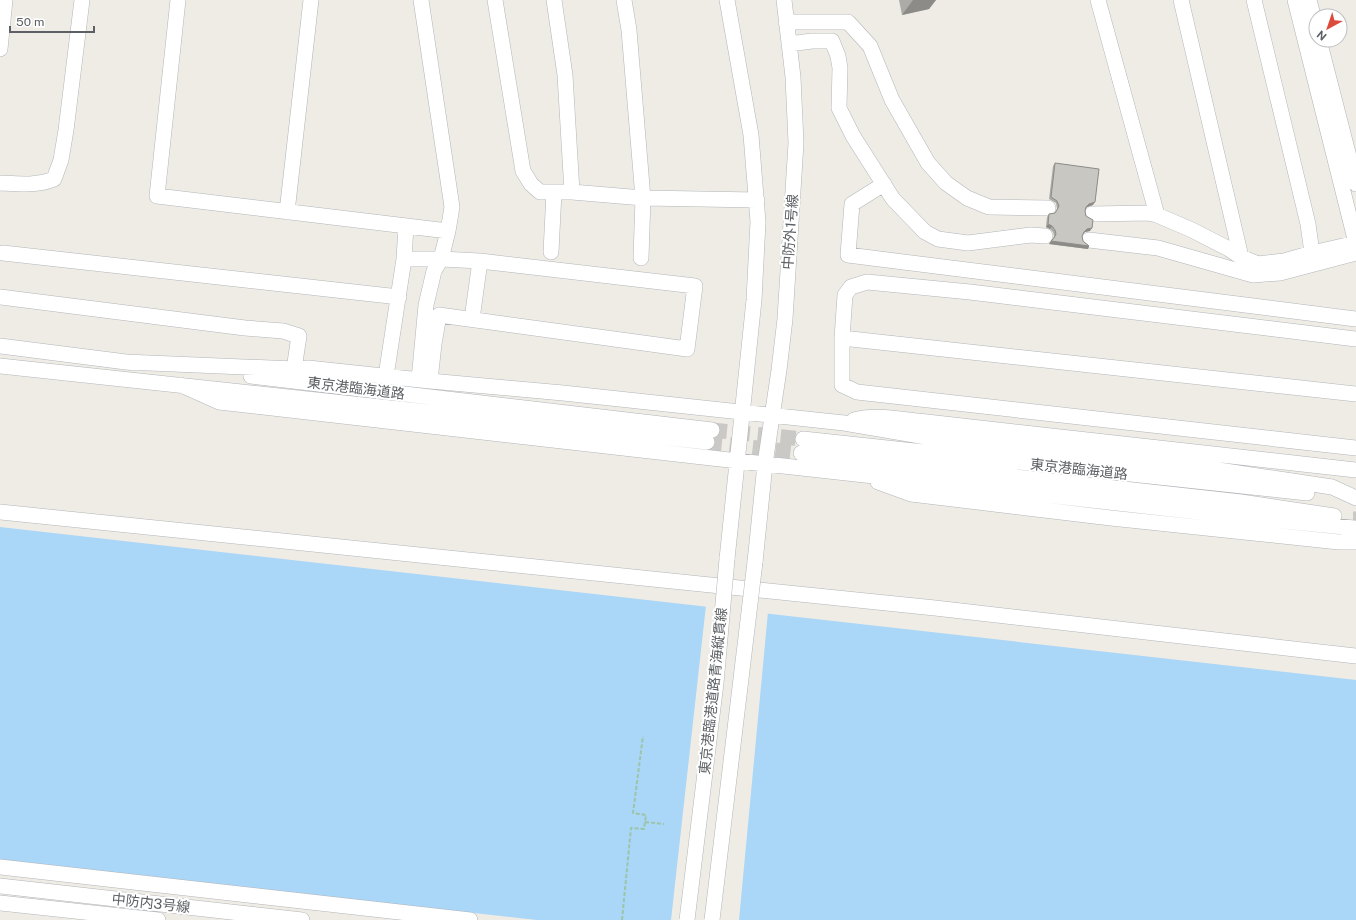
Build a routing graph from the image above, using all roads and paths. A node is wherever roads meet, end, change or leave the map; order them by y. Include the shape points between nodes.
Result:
1 (5, 0) edge
2 (82, 0) edge
3 (178, 0) edge
4 (311, 0) edge
5 (421, 0) edge
6 (495, 0) edge
7 (554, 0) edge
8 (624, 0) edge
9 (727, 0) edge
10 (784, 0) edge
11 (1098, 0) edge
12 (1181, 0) edge
13 (1254, 0) edge
14 (1295, 0) edge
15 (786, 22) junction
16 (789, 44) junction
17 (1321, 48) edge
18 (0, 49) edge
19 (0, 183) edge
20 (884, 184) junction
21 (1356, 184) edge
22 (554, 192) junction
23 (572, 192) junction
24 (643, 198) junction
25 (756, 200) junction
26 (1048, 208) dead end
27 (287, 212) junction
28 (1092, 214) dead end
29 (1157, 215) junction
30 (406, 226) junction
31 (448, 231) junction
32 (1045, 236) dead end
33 (1089, 240) dead end
34 (1356, 243) edge
35 (3, 252) dead end
36 (551, 252) dead end
37 (1312, 252) junction
38 (1356, 254) edge
39 (1241, 257) junction
40 (641, 258) dead end
41 (404, 259) junction
42 (441, 259) junction
43 (480, 261) junction
44 (0, 297) edge
45 (399, 297) junction
46 (472, 319) junction
47 (1356, 319) edge
48 (842, 338) junction
49 (1356, 338) edge
50 (0, 346) edge
51 (125, 362) junction
52 (0, 366) edge
53 (294, 369) junction
54 (386, 376) junction
55 (424, 381) junction
56 (181, 385) junction
57 (1356, 394) edge
58 (743, 413) junction
59 (772, 415) junction
60 (844, 423) junction
61 (1356, 448) edge
62 (738, 461) junction
63 (765, 464) junction
64 (1356, 470) edge
65 (1356, 498) edge
66 (0, 512) edge
67 (1354, 529) edge
68 (1356, 656) edge
69 (643, 736) dead end
70 (645, 822) junction
71 (664, 824) dead end
72 (0, 867) edge
73 (0, 886) edge
74 (0, 903) edge
75 (154, 903) junction
76 (154, 920) edge
77 (302, 920) edge
78 (470, 920) edge
79 (622, 920) edge
80 (687, 920) edge
81 (712, 920) edge

1 - 18 street
2 - 19 street via 66,130 61,160 54,179 42,184
3 - 27 street via 157,196
4 - 27 street
5 - 31 street via 452,207
6 - 22 street via 524,171 531,184 540,192
7 - 23 street via 565,75
8 - 24 street via 629,30
9 - 25 street via 751,135
10 - 15 street, 中防外1号線
11 - 29 street
12 - 39 street
13 - 37 street via 1308,224
14 - 34 street
15 - 16 street, 中防外1号線
15 - 26 street via 848,22 870,46 892,100 928,163 966,198 989,207
16 - 20 street via 832,41 840,68 839,108 853,136
16 - 59 street, 中防外1号線 via 796,143 785,319
17 - 21 street
20 - 32 street via 893,198 925,232 938,239 968,243 1031,234
20 - 47 street via 852,204 848,255
22 - 23 street
22 - 36 street
23 - 24 street
24 - 25 street
24 - 40 street
25 - 58 street via 757,262
27 - 30 street
28 - 29 street
29 - 39 street via 1192,230
30 - 31 street
30 - 41 street
31 - 42 street
33 - 38 street via 1158,248 1253,275 1280,273
34 - 37 street
35 - 45 street
37 - 39 street via 1284,261 1258,264
41 - 42 street
41 - 45 street
42 - 43 street
42 - 55 street via 434,271 426,305
43 - 46 street
43 - 46 street via 695,286 687,349
44 - 53 street via 283,331 299,336
45 - 54 street
46 - 55 street via 439,315
48 - 49 street via 845,295 851,287 867,282
48 - 57 street
48 - 61 street via 842,385 857,392
50 - 51 street, 東京港臨海道路
51 - 53 street
51 - 56 street, 東京港臨海道路 via 347,387 710,436
52 - 56 street, 東京港臨海道路
53 - 54 street via 308,368
54 - 55 street
55 - 58 street
56 - 62 street via 219,402
58 - 59 street
58 - 62 street
59 - 60 street
59 - 63 street, 中防外1号線
60 - 64 street via 860,418 918,421
60 - 65 street via 926,437 1227,471 1332,487
62 - 63 street
62 - 80 street, 東京港臨港道路青海縦貫線, bridge via 716,683
63 - 67 street via 854,473 911,494 1111,518 1339,542
63 - 81 street, 東京港臨港道路青海縦貫線, bridge
65 - 67 street, 東京港臨海道路 via 802,446 1241,502
66 - 68 street via 927,607
69 - 70 path via 633,813 646,815
70 - 71 path
70 - 79 path via 644,829 631,828
72 - 78 street
73 - 75 street, 中防内3号線
74 - 76 street, 中防内3号線
75 - 76 street
75 - 77 street, 中防内3号線

